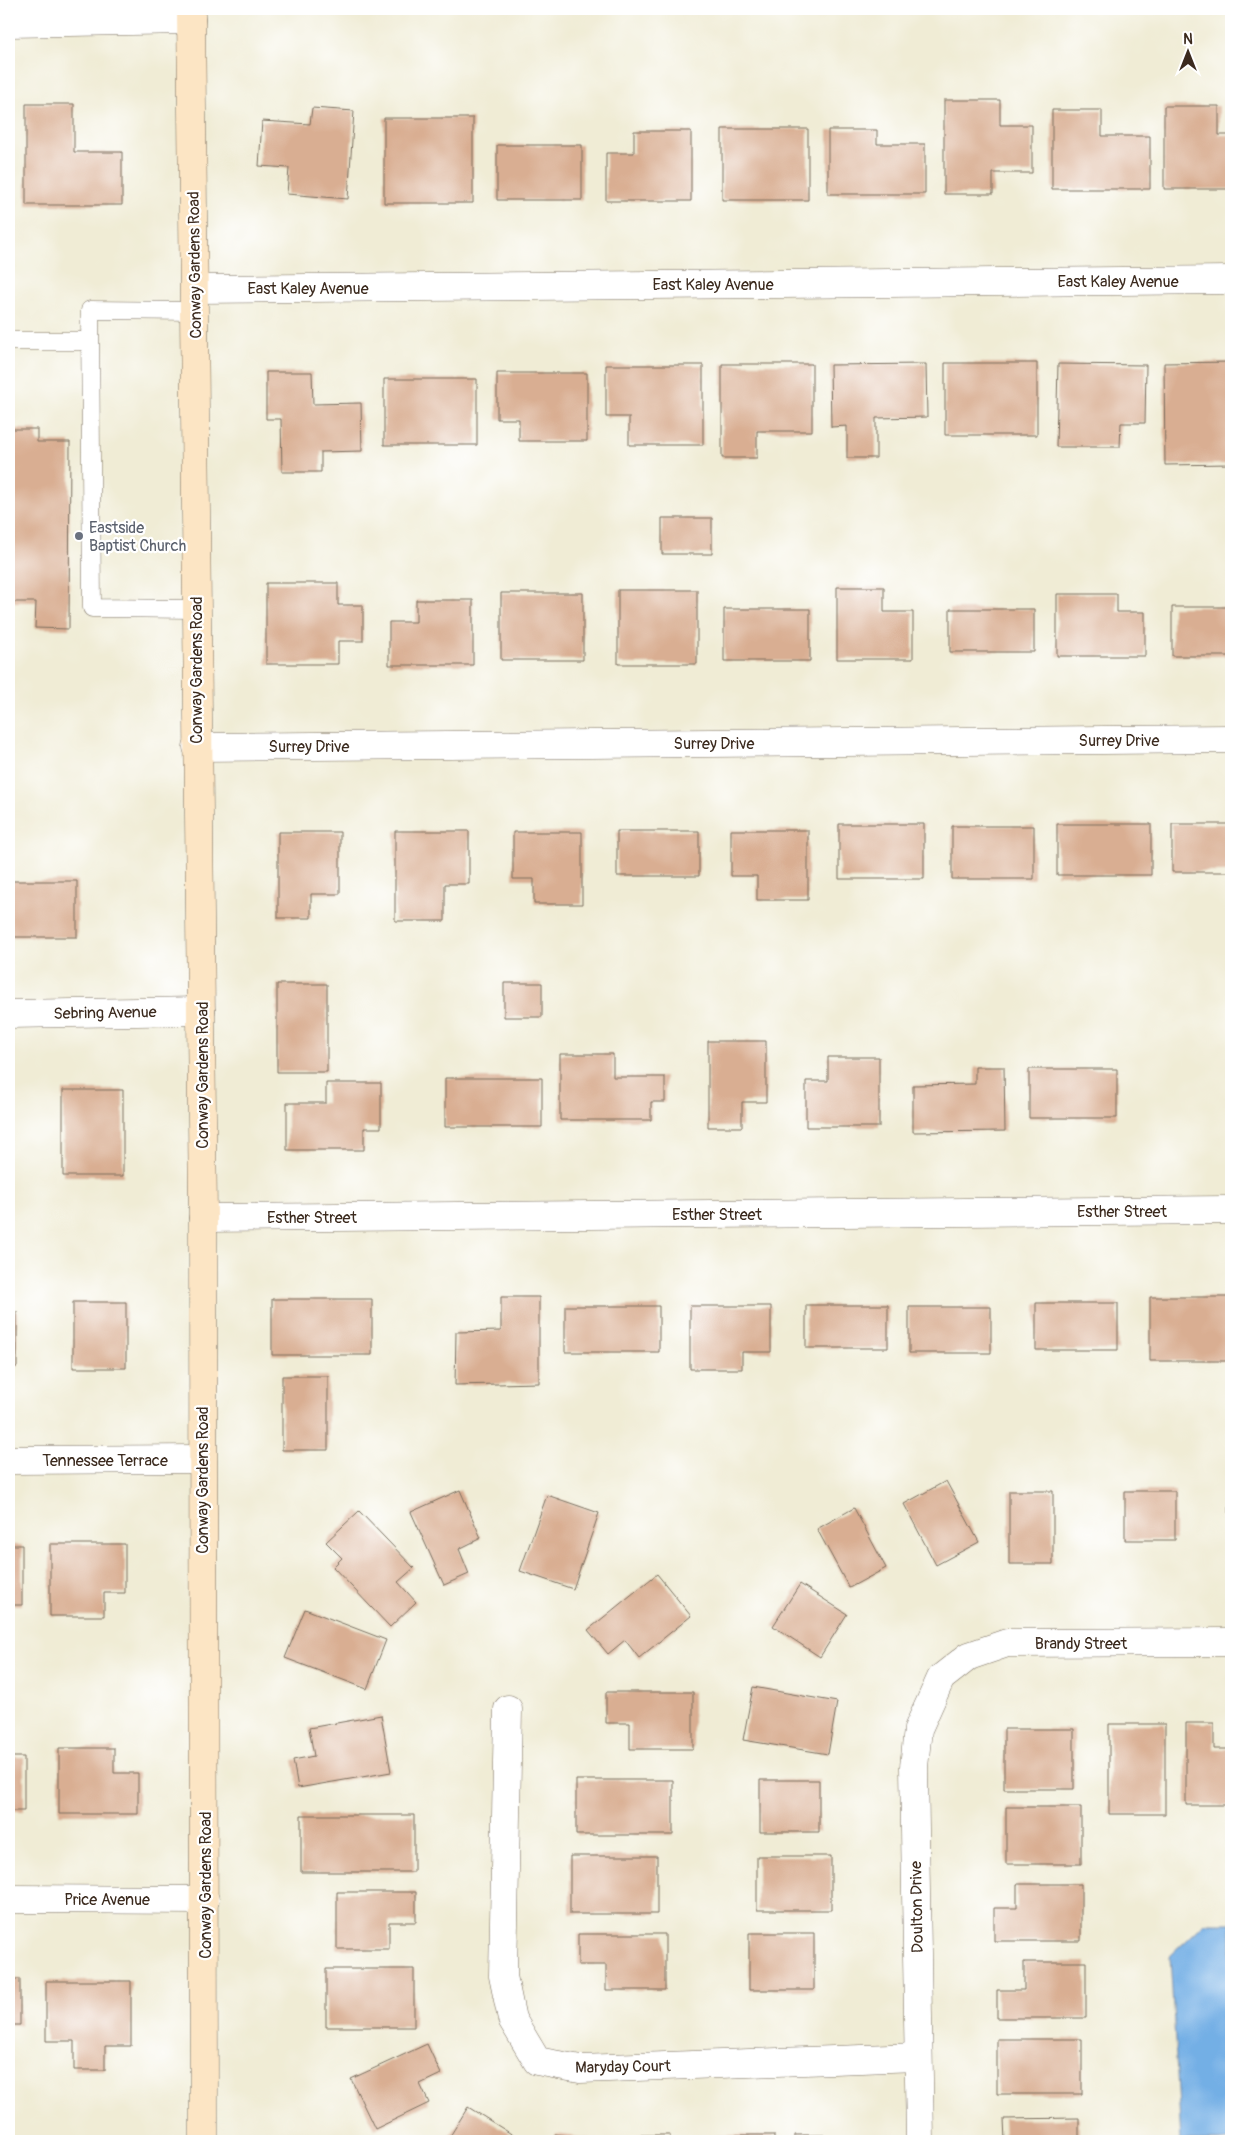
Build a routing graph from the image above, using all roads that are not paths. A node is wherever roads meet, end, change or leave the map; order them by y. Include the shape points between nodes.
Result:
1 (191, 14) edge
2 (9, 23) edge
3 (1231, 280) edge
4 (195, 300) junction
5 (9, 341) edge
6 (90, 341) junction
7 (196, 608) junction
8 (1231, 739) edge
9 (197, 747) junction
10 (201, 1011) junction
11 (9, 1014) edge
12 (1231, 1210) edge
13 (203, 1218) junction
14 (202, 1459) junction
15 (9, 1460) edge
16 (1231, 1642) edge
17 (942, 1678) joint
18 (508, 1709) dead end
19 (9, 1899) edge
20 (205, 1900) junction
21 (918, 2057) junction
22 (204, 2141) edge
23 (920, 2141) edge

1 - 2 street
1 - 4 street, Conway Gardens Road
3 - 4 street, East Kaley Avenue
4 - 6 lane via 90,310
4 - 7 street, Conway Gardens Road
5 - 6 lane
6 - 7 lane via 92,608
7 - 9 street, Conway Gardens Road
8 - 9 street, Surrey Drive
9 - 10 street, Conway Gardens Road
10 - 11 street, Sebring Avenue
10 - 13 street, Conway Gardens Road
12 - 13 street, Esther Street
13 - 14 street, Conway Gardens Road
14 - 15 street, Tennessee Terrace
14 - 20 street, Conway Gardens Road
16 - 17 street, Brandy Street via 1007,1643 969,1656
17 - 21 street, Doulton Drive via 918,1729 914,1767
18 - 21 street, Maryday Court via 503,1976 512,2019 537,2061 580,2069
19 - 20 street, Price Avenue
20 - 22 street, Conway Gardens Road
21 - 23 street, Doulton Drive

